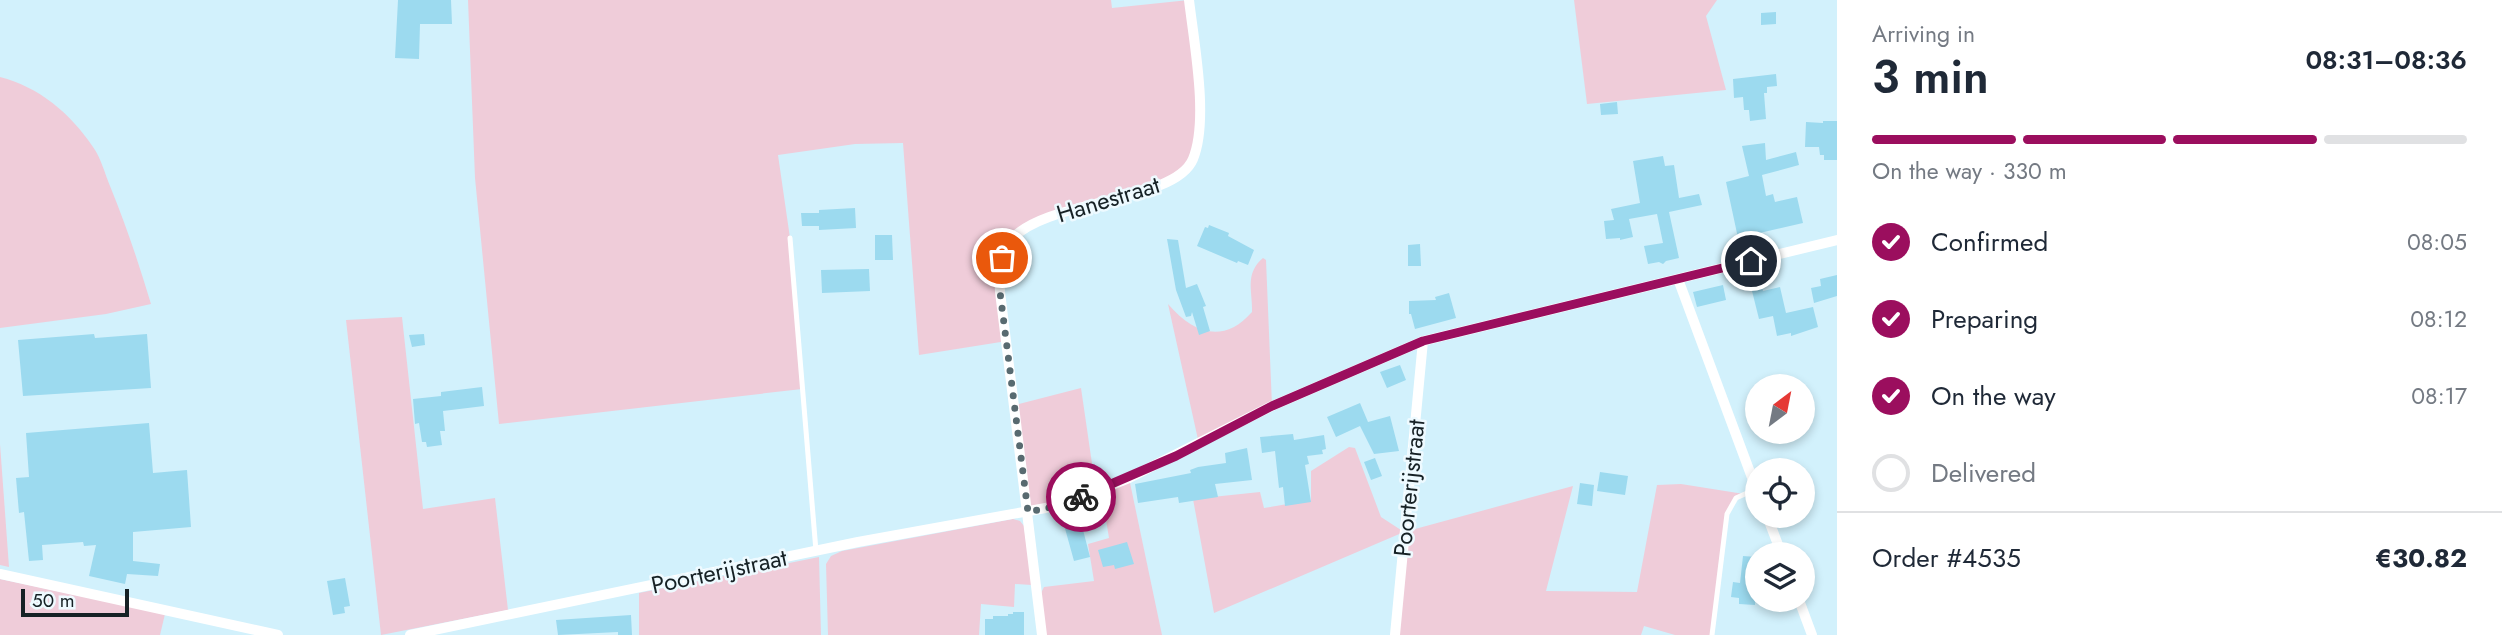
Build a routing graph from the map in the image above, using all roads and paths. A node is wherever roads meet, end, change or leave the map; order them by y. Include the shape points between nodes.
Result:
1 (1189, 0) edge
2 (790, 238) dead end
3 (1837, 240) edge
4 (1678, 279) junction
5 (1423, 341) junction
6 (1745, 458) edge
7 (1745, 495) edge
8 (1028, 512) junction
9 (816, 551) junction
10 (0, 574) edge
11 (1803, 612) edge
12 (278, 635) edge
13 (410, 635) edge
14 (1042, 635) edge
15 (1395, 635) edge
16 (1712, 635) edge
17 (1812, 635) edge

1 - 8 street, Hanestraat via 1201,116 1192,163 1156,186 1042,219 1010,240 1002,258 1000,292
2 - 9 lane
3 - 4 street, Poorterijstraat
4 - 5 street, Poorterijstraat
4 - 6 street
5 - 8 street, Poorterijstraat via 1272,406 1129,478 1062,505
5 - 15 street, Poorterijstraat
7 - 16 lane via 1736,498 1727,514
8 - 9 street, Poorterijstraat
8 - 14 street
9 - 13 street, Poorterijstraat
10 - 12 street
11 - 17 street

